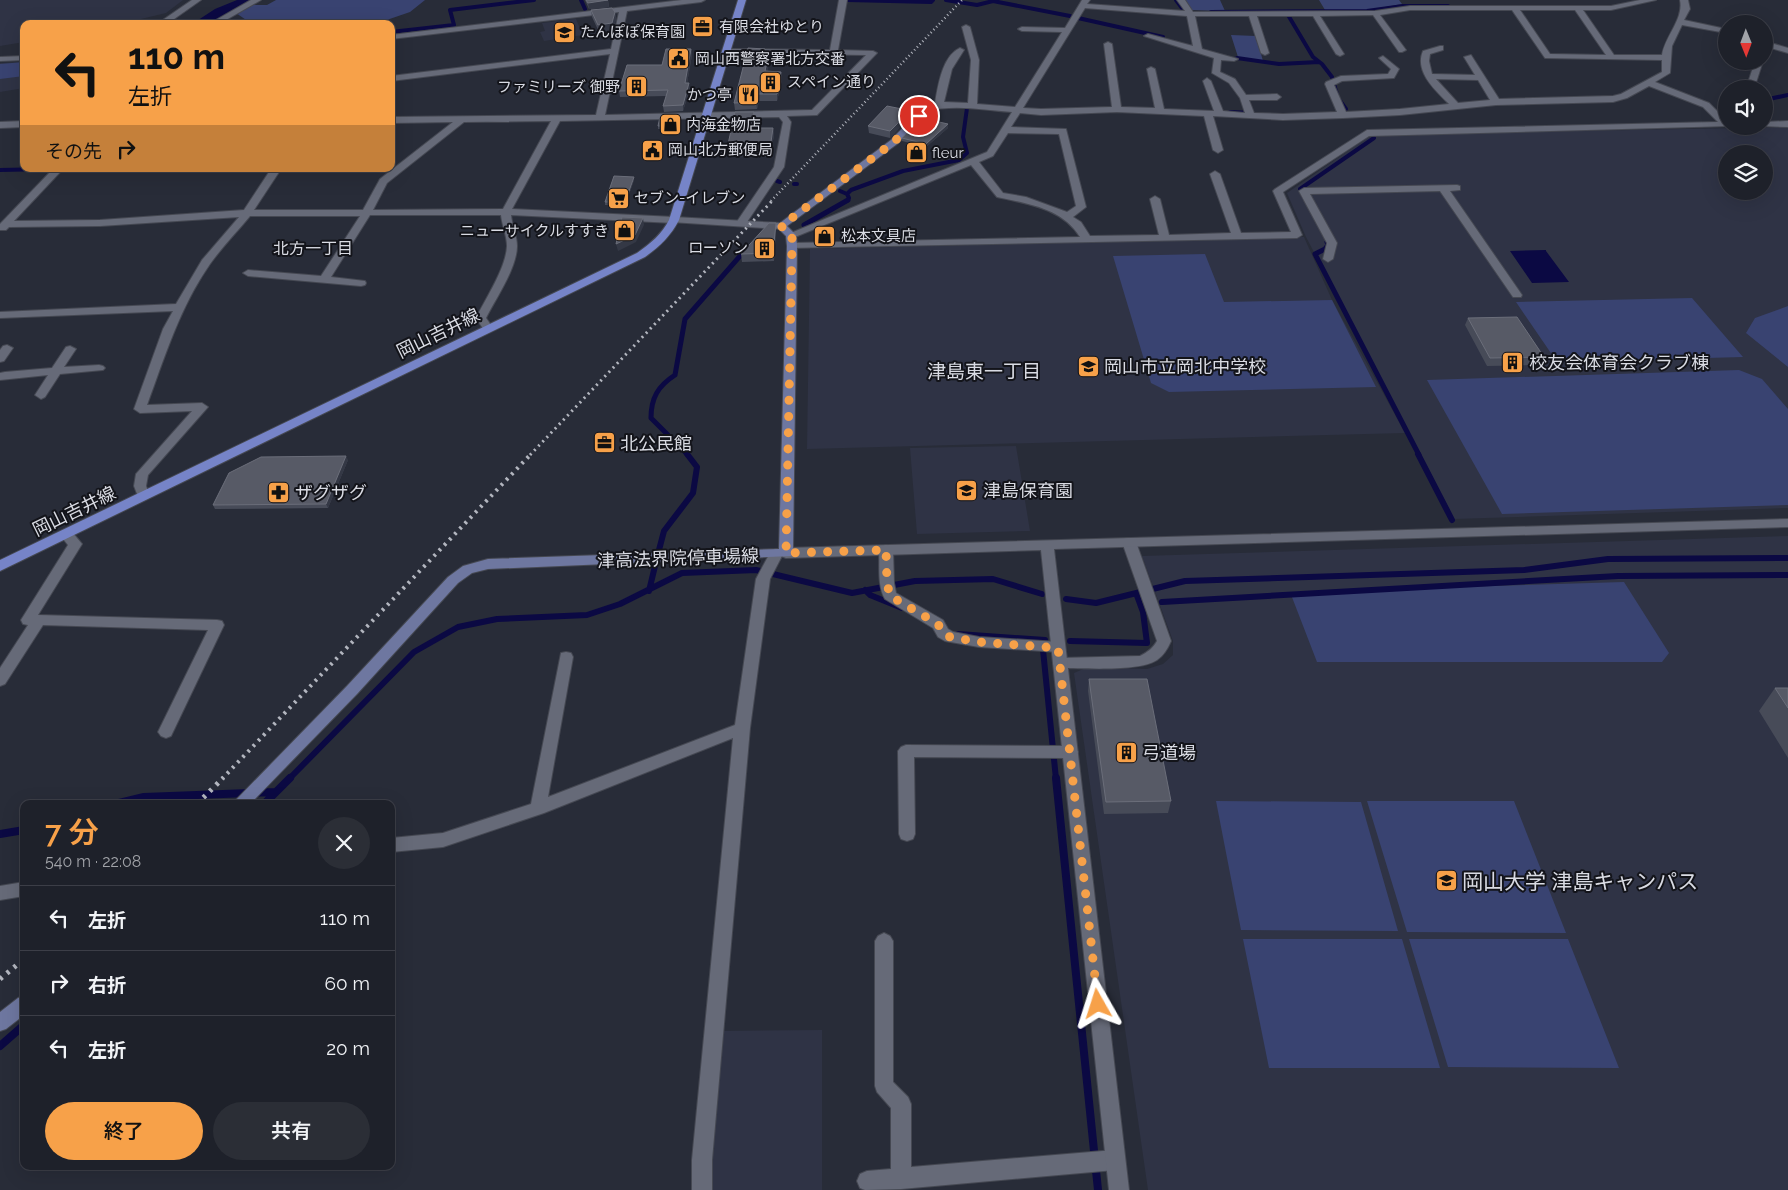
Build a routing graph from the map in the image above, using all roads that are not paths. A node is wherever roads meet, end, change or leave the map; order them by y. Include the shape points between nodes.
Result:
1 (197, 0) edge
2 (257, 0) edge
3 (701, 0) edge
4 (742, 0) edge
5 (843, 0) edge
6 (1181, 0) edge
7 (1562, 0) edge
8 (1647, 0) edge
9 (1684, 0) edge
10 (662, 2) edge
11 (1084, 3) edge
12 (1408, 5) edge
13 (1471, 6) edge
14 (1543, 6) edge
15 (1573, 8) junction
16 (624, 9) junction
17 (1515, 9) junction
18 (1190, 13) junction
19 (1252, 13) junction
20 (1375, 13) junction
21 (1315, 14) junction
22 (167, 20) edge
23 (220, 20) edge
24 (1680, 22) junction
25 (966, 27) dead end
26 (1022, 29) dead end
27 (1718, 29) edge
28 (1066, 30) junction
29 (1148, 36) dead end
30 (395, 37) edge
31 (1108, 44) dead end
32 (1773, 47) edge
33 (1440, 48) dead end
34 (960, 50) dead end
35 (1198, 50) junction
36 (1402, 50) dead end
37 (615, 51) junction
38 (726, 51) junction
39 (1788, 51) edge
40 (834, 52) junction
41 (1265, 53) dead end
42 (1340, 54) dead end
43 (1218, 56) junction
44 (1468, 57) dead end
45 (1612, 57) junction
46 (20, 58) edge
47 (1383, 58) dead end
48 (1665, 58) junction
49 (0, 59) edge
50 (1234, 59) dead end
51 (1151, 69) dead end
52 (1430, 76) junction
53 (395, 78) edge
54 (1481, 78) junction
55 (1207, 81) dead end
56 (1650, 83) junction
57 (1277, 97) dead end
58 (1244, 98) junction
59 (1496, 102) junction
60 (940, 105) junction
61 (972, 107) junction
62 (1457, 107) junction
63 (927, 108) joint
64 (1117, 109) junction
65 (1160, 110) junction
66 (1016, 112) junction
67 (1219, 112) junction
68 (1208, 113) junction
69 (1342, 113) junction
70 (780, 114) junction
71 (1251, 114) junction
72 (707, 116) junction
73 (1718, 117) edge
74 (556, 118) junction
75 (600, 118) junction
76 (462, 119) junction
77 (395, 120) edge
78 (20, 124) edge
79 (1718, 124) edge
80 (1788, 124) edge
81 (0, 125) edge
82 (1773, 125) edge
83 (1005, 130) junction
84 (1218, 150) dead end
85 (973, 161) junction
86 (395, 171) edge
87 (55, 172) edge
88 (274, 172) edge
89 (393, 172) edge
90 (1215, 174) dead end
91 (1443, 188) junction
92 (1457, 188) dead end
93 (1155, 199) dead end
94 (367, 212) junction
95 (506, 212) junction
96 (247, 213) junction
97 (1066, 216) junction
98 (674, 220) junction
99 (741, 223) junction
100 (781, 226) junction
101 (3, 228) edge
102 (1237, 236) junction
103 (1165, 238) junction
104 (1088, 240) junction
105 (792, 241) junction
106 (1328, 259) dead end
107 (248, 273) dead end
108 (323, 281) junction
109 (360, 283) dead end
110 (1517, 295) dead end
111 (180, 306) junction
112 (0, 315) edge
113 (488, 328) junction
114 (7, 348) dead end
115 (70, 349) dead end
116 (0, 358) edge
117 (99, 368) dead end
118 (55, 371) junction
119 (0, 377) edge
120 (41, 395) dead end
121 (144, 496) junction
122 (1788, 523) edge
123 (66, 534) junction
124 (1129, 542) junction
125 (1047, 544) junction
126 (886, 550) junction
127 (781, 554) junction
128 (0, 566) edge
129 (39, 620) junction
130 (1051, 651) junction
131 (566, 657) dead end
132 (0, 680) edge
133 (742, 728) junction
134 (166, 732) dead end
135 (1058, 752) junction
136 (244, 800) edge
137 (538, 808) junction
138 (907, 834) dead end
139 (395, 845) edge
140 (20, 890) edge
141 (0, 893) edge
142 (884, 940) dead end
143 (20, 1007) edge
144 (0, 1024) edge
145 (1101, 1161) junction
146 (901, 1179) junction
147 (867, 1181) dead end
148 (702, 1190) edge
149 (1119, 1190) edge

1 - 22 street
2 - 23 street
3 - 10 street
4 - 38 main road, 岡山吉井線
5 - 40 street
6 - 18 street
7 - 15 street
8 - 15 street via 1611,8
9 - 24 street via 1686,9
10 - 16 street
11 - 18 street
11 - 28 street
12 - 13 street
12 - 20 street
13 - 17 street
14 - 15 street
14 - 17 street
15 - 45 street
16 - 30 street
16 - 37 street
17 - 45 street via 1548,56
18 - 19 street
18 - 35 street
19 - 21 street
19 - 41 street
20 - 21 street
20 - 36 street
21 - 42 street
24 - 27 street
24 - 48 street via 1669,38
25 - 61 street via 976,60
26 - 28 street
28 - 66 street
29 - 35 street
31 - 64 street
32 - 39 street
33 - 52 street via 1426,54 1424,66
34 - 60 street via 946,74
35 - 43 street
37 - 53 street
37 - 75 street
38 - 40 street
38 - 72 main road, 岡山吉井線
40 - 70 street via 873,53 814,113
43 - 50 street
43 - 58 street via 1216,73 1232,81
44 - 54 street
45 - 48 street
46 - 49 street
47 - 69 street via 1395,69 1391,76 1341,79 1329,84
48 - 56 street via 1666,74
51 - 65 street
52 - 54 street
52 - 62 street
54 - 59 street
55 - 67 street
56 - 59 street via 1613,99
56 - 73 street via 1706,105
57 - 58 street
58 - 71 street
59 - 62 street
60 - 61 street
60 - 63 street
61 - 66 street
62 - 69 street
63 - 100 main road via 894,142
64 - 65 street
64 - 66 street
65 - 68 street
66 - 83 street
67 - 68 street
67 - 71 street
68 - 84 street
69 - 71 street
70 - 72 street
70 - 99 street via 787,122 779,167
72 - 75 street
72 - 98 main road, 岡山吉井線
74 - 75 street
74 - 76 street
74 - 95 street
76 - 77 street
76 - 86 street
78 - 81 street
79 - 102 street via 1367,133 1278,191 1297,235
80 - 82 street
83 - 85 street via 990,154
83 - 97 street via 1062,132 1082,207
85 - 97 street via 1000,195 1023,199
85 - 105 street
87 - 101 street
88 - 96 street
89 - 94 street via 383,182
90 - 102 street
91 - 92 street
91 - 106 street via 1304,191 1332,243
91 - 110 street
93 - 103 street
94 - 95 street
94 - 96 street
94 - 108 street
95 - 98 street
95 - 113 street via 513,247 481,318
96 - 101 street
96 - 111 street via 206,262
97 - 104 street
98 - 99 street
98 - 113 main road, 岡山吉井線 via 669,231 640,255
99 - 100 street
100 - 105 main road
102 - 103 street
103 - 104 street
104 - 105 street
105 - 127 main road
107 - 108 street
108 - 109 street
111 - 112 street
111 - 121 street via 140,409 202,407 142,474 140,486
113 - 121 main road, 岡山吉井線
114 - 116 street
115 - 118 street
117 - 118 street
118 - 119 street
118 - 120 street
121 - 123 main road, 岡山吉井線
122 - 124 street
123 - 128 main road, 岡山吉井線
123 - 129 street via 75,544 28,620
124 - 125 street
124 - 130 street via 1164,641 1160,650 1153,657 1141,661
125 - 126 street
125 - 130 street
126 - 127 street
126 - 130 street via 890,596 938,624 950,637
127 - 133 street via 766,574
127 - 136 main road, 津高法界院停車場線 via 488,564 468,569 453,580 352,690
129 - 132 street
129 - 134 street via 217,625
130 - 135 street
131 - 137 street
133 - 137 street
133 - 148 street via 702,1160
135 - 138 street via 906,751
135 - 145 street
137 - 139 street via 443,840
140 - 141 street
142 - 146 street via 884,1086 901,1104
143 - 144 main road
145 - 146 street
145 - 149 street
146 - 147 street

